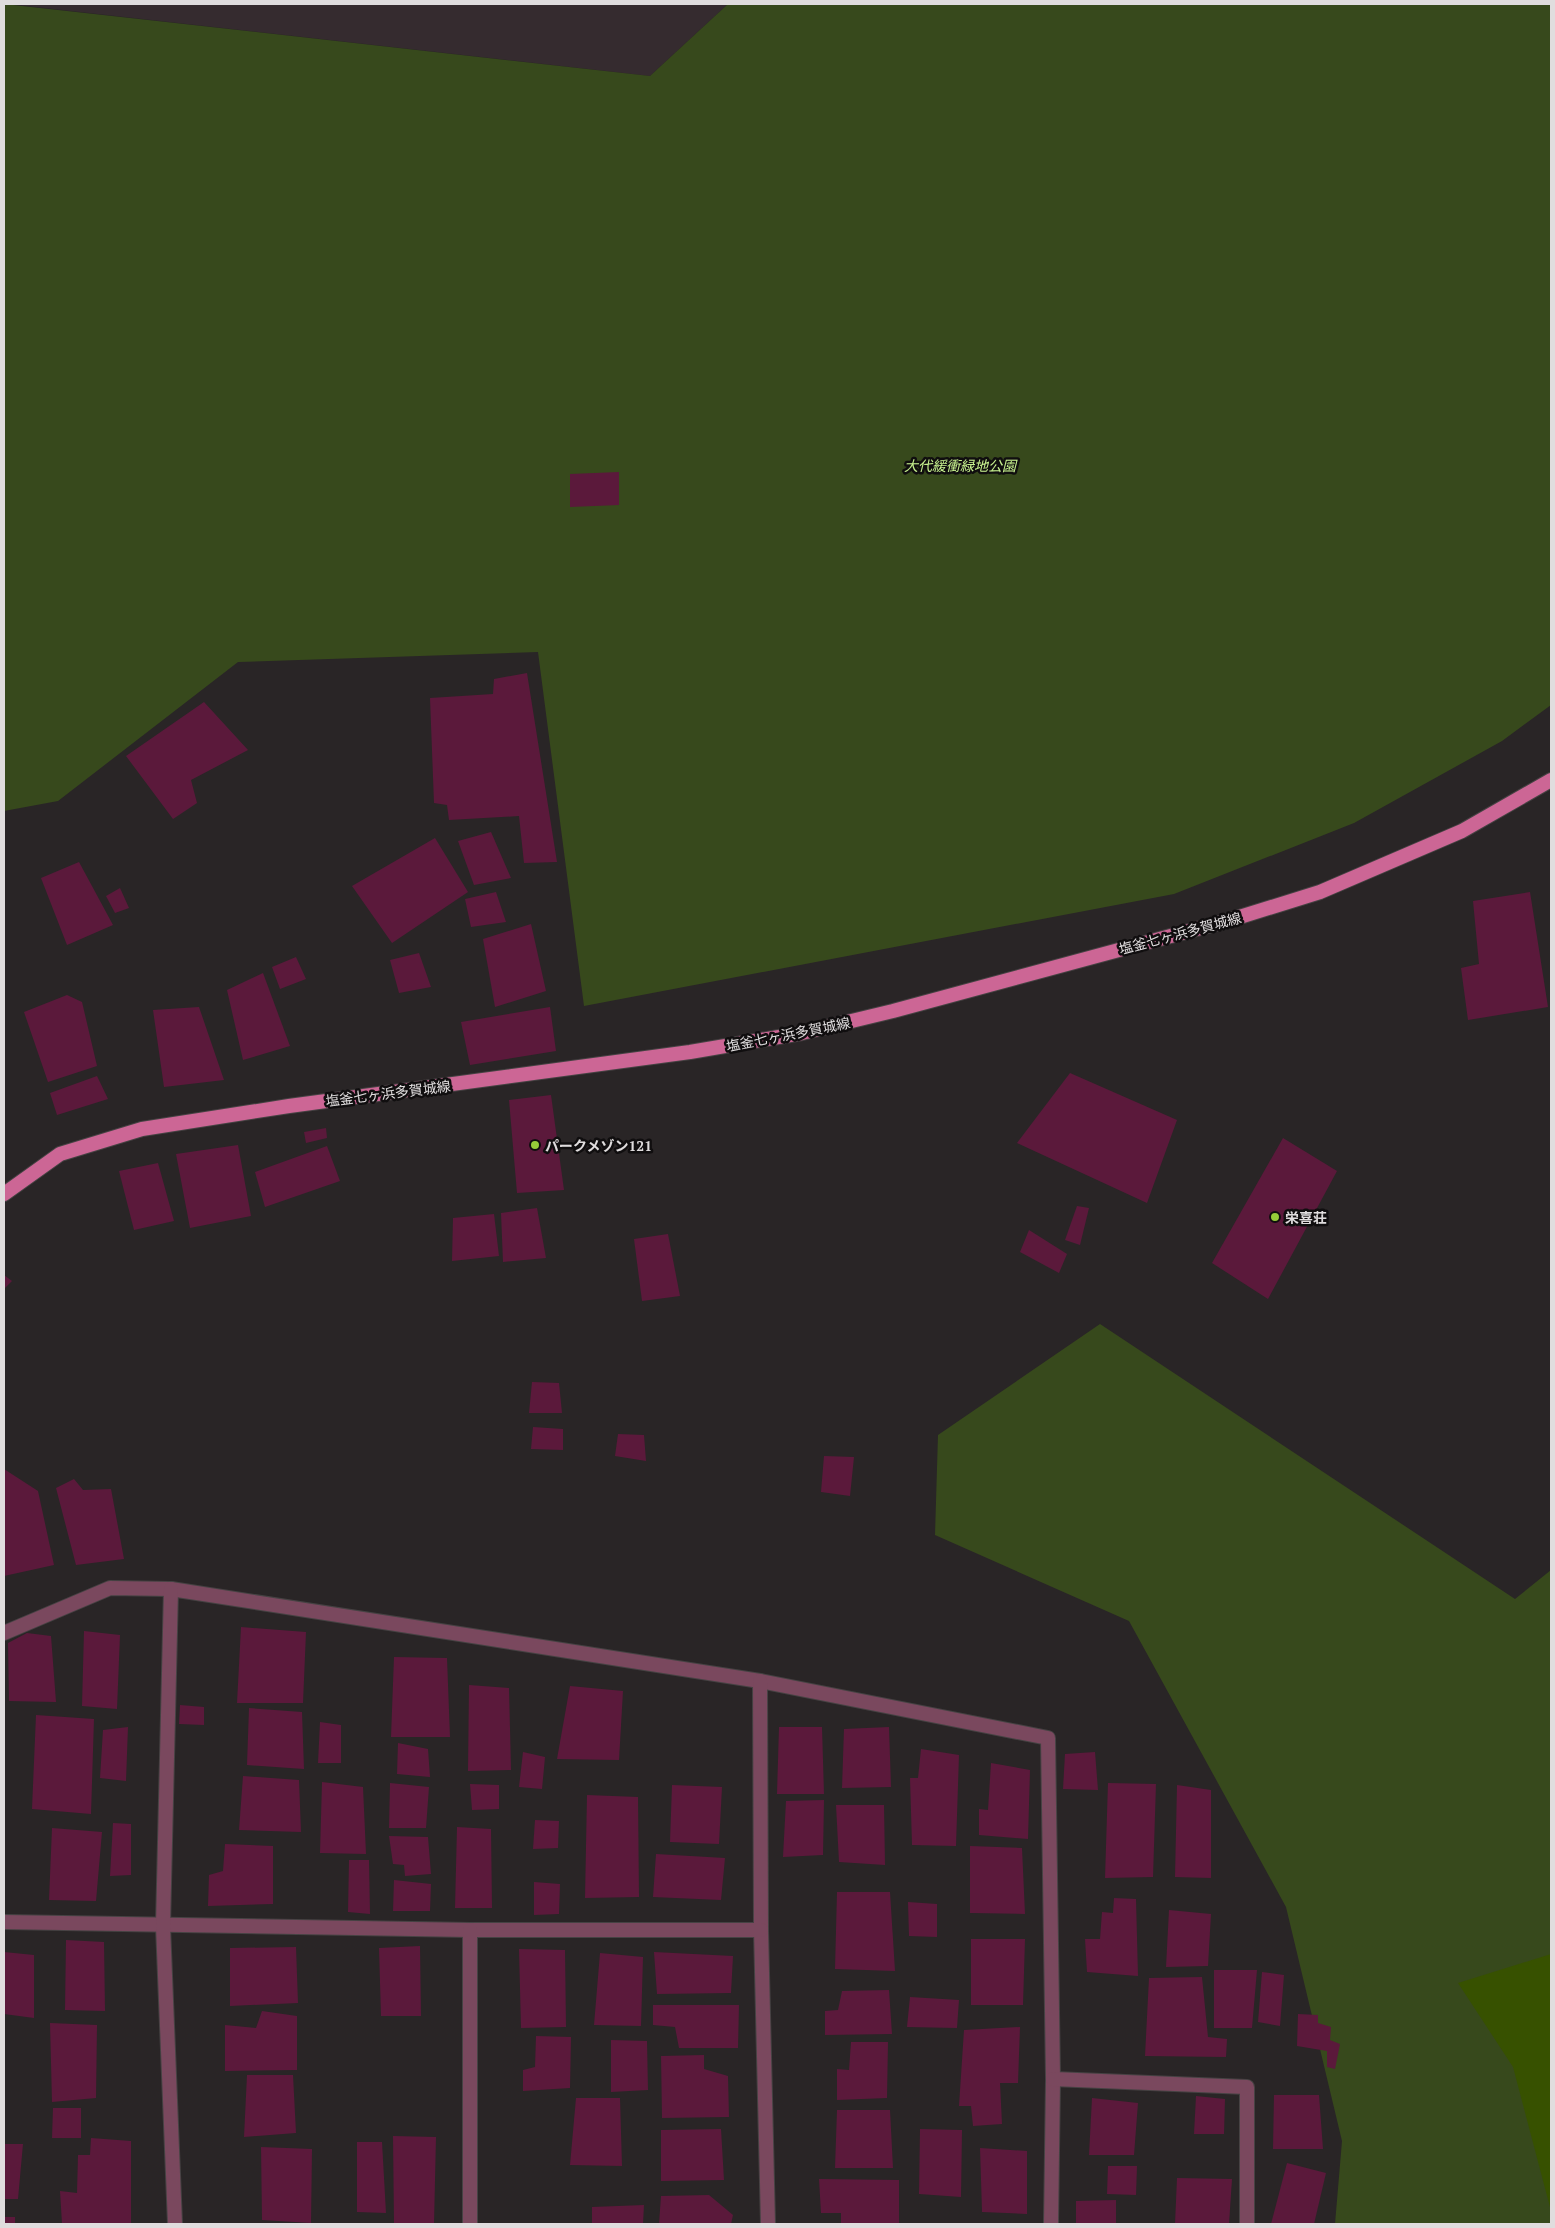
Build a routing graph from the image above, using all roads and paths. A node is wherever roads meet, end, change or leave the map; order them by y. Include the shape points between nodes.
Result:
1 (1551, 780) edge
2 (4, 1194) edge
3 (171, 1589) junction
4 (4, 1633) edge
5 (760, 1681) junction
6 (4, 1922) edge
7 (163, 1926) junction
8 (470, 1930) junction
9 (761, 1930) junction
10 (1053, 2079) junction
11 (175, 2224) edge
12 (470, 2224) edge
13 (768, 2224) edge
14 (1050, 2224) edge
15 (1247, 2224) edge

1 - 2 main road, 塩釜七ヶ浜多賀城線 via 1462,831 1320,892 1230,920 893,1011 802,1033 690,1052 290,1106 142,1130 60,1154
3 - 4 street via 110,1588
3 - 5 street
3 - 7 street
5 - 9 street
5 - 10 street via 1048,1738
6 - 7 street
7 - 8 street
7 - 11 street
8 - 9 street
8 - 12 street
9 - 13 street
10 - 14 street
10 - 15 street via 1247,2087

